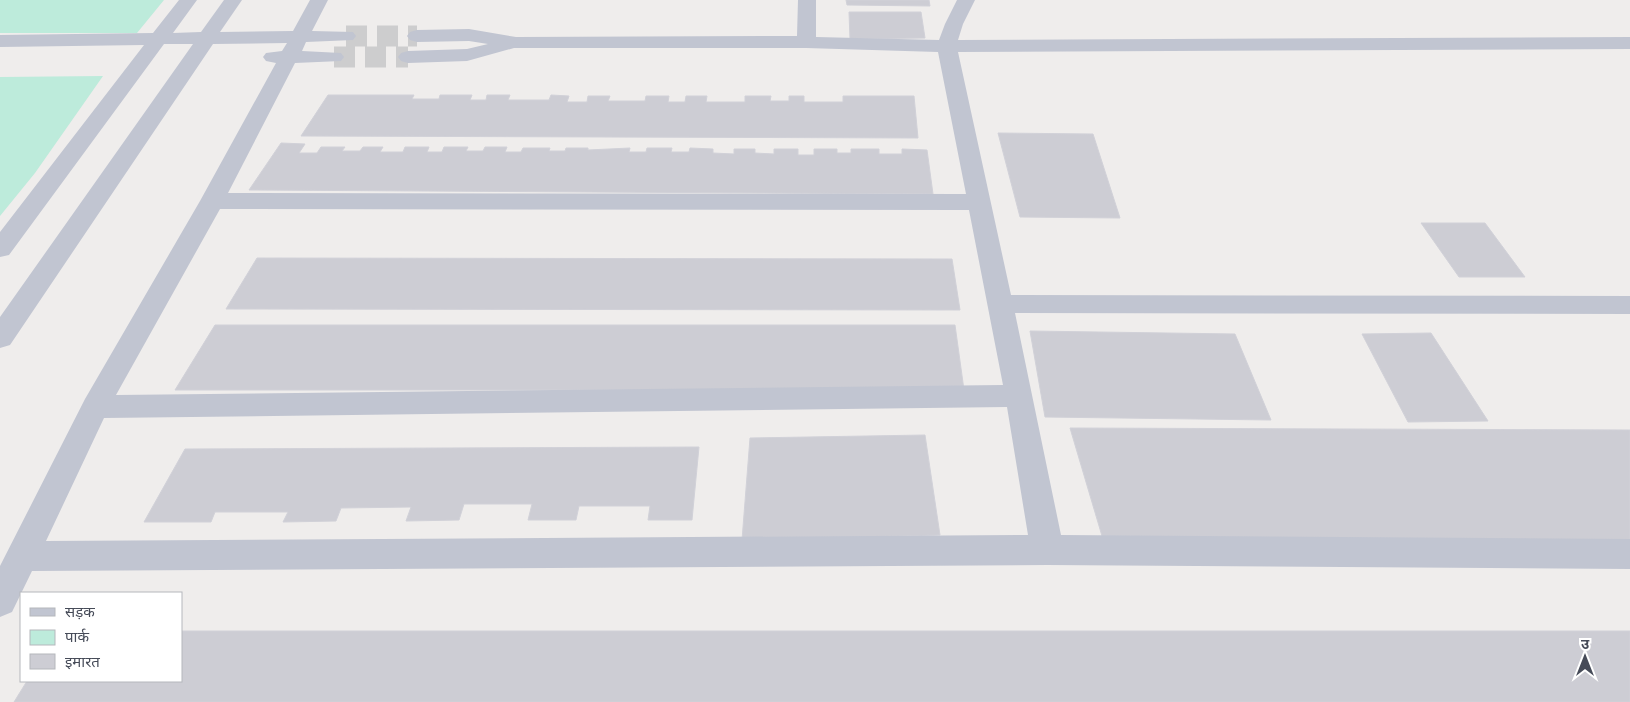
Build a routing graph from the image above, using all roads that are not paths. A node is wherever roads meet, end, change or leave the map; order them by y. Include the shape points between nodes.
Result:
1 (188, 0) edge
2 (233, 0) edge
3 (319, 0) edge
4 (807, 0) edge
5 (966, 0) edge
6 (346, 36) tunnel mouth
7 (417, 36) tunnel mouth
8 (0, 41) edge
9 (806, 42) junction
10 (516, 43) junction
11 (1630, 44) edge
12 (947, 46) junction
13 (293, 47) junction
14 (179, 52) junction
15 (250, 57) dead end
16 (334, 57) tunnel mouth
17 (408, 57) tunnel mouth
18 (0, 58) edge
19 (212, 201) junction
20 (978, 202) junction
21 (0, 248) edge
22 (1000, 304) junction
23 (1630, 305) edge
24 (0, 338) edge
25 (1019, 396) junction
26 (95, 407) junction
27 (1048, 550) junction
28 (1630, 554) edge
29 (23, 556) junction
30 (0, 601) edge

1 - 14 street
2 - 14 street
3 - 13 street
4 - 9 street
5 - 12 street
6 - 13 street
7 - 10 street via 469,35
8 - 14 street
9 - 10 street
9 - 12 street
10 - 17 street via 468,55
11 - 12 street
12 - 20 street
13 - 14 street
13 - 15 street
13 - 16 street
13 - 19 street
14 - 18 street
14 - 21 street
14 - 24 street
19 - 20 street
19 - 26 street
20 - 22 street
22 - 23 street
22 - 25 street
25 - 26 street
25 - 27 street
26 - 29 street
27 - 28 street
27 - 29 street
29 - 30 street

